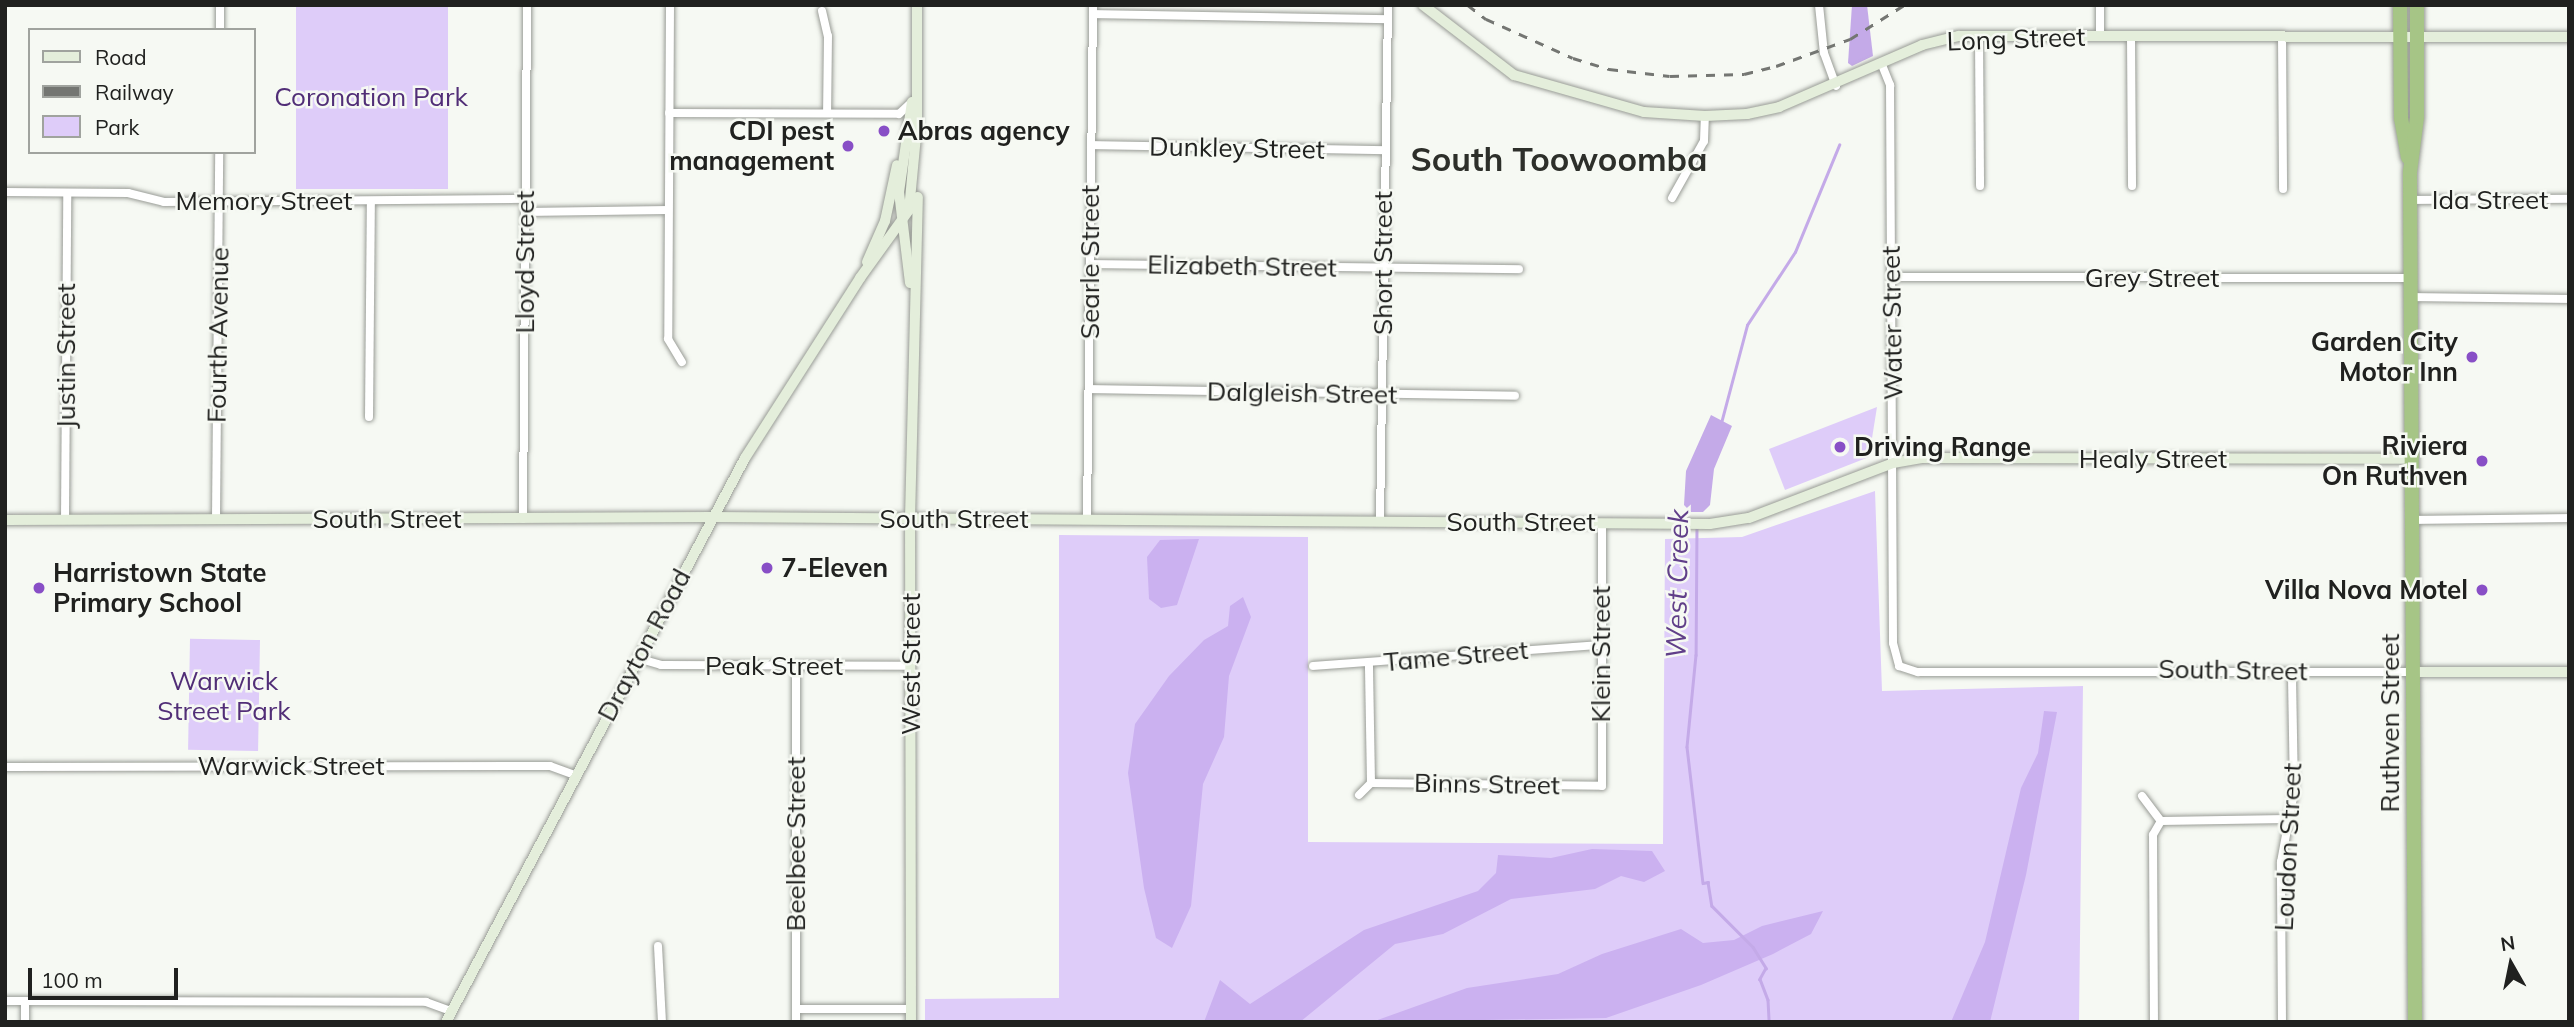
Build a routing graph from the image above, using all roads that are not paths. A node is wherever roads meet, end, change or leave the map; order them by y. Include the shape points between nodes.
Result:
1 (220, 5) edge
2 (527, 5) edge
3 (670, 5) edge
4 (916, 5) edge
5 (1388, 5) edge
6 (1423, 5) edge
7 (1819, 5) edge
8 (2100, 5) edge
9 (2400, 5) edge
10 (2417, 5) edge
11 (1093, 10) edge
12 (822, 11) dead end
13 (1386, 19) junction
14 (220, 28) edge
15 (2399, 35) junction
16 (2416, 35) junction
17 (1979, 36) junction
18 (2100, 36) junction
19 (2282, 36) junction
20 (2131, 37) junction
21 (2569, 37) edge
22 (1882, 65) junction
23 (1836, 86) junction
24 (914, 97) junction
25 (827, 113) junction
26 (669, 114) junction
27 (899, 114) junction
28 (1705, 116) junction
29 (918, 126) junction
30 (905, 133) junction
31 (1091, 145) junction
32 (1384, 150) junction
33 (901, 153) junction
34 (219, 154) edge
35 (2410, 172) junction
36 (2132, 186) dead end
37 (1980, 187) dead end
38 (2283, 190) dead end
39 (5, 192) edge
40 (67, 192) junction
41 (1672, 198) dead end
42 (525, 199) junction
43 (2569, 199) edge
44 (2411, 200) junction
45 (371, 201) junction
46 (219, 202) junction
47 (668, 210) junction
48 (525, 212) junction
49 (902, 221) junction
50 (1091, 264) junction
51 (1383, 268) junction
52 (1519, 269) dead end
53 (1892, 277) junction
54 (860, 278) junction
55 (2412, 278) junction
56 (2411, 297) junction
57 (2569, 299) edge
58 (913, 307) junction
59 (681, 362) dead end
60 (1089, 389) junction
61 (1383, 394) junction
62 (1516, 396) dead end
63 (369, 417) dead end
64 (2413, 459) junction
65 (1893, 463) junction
66 (711, 517) junction
67 (2569, 518) edge
68 (216, 519) junction
69 (523, 519) junction
70 (911, 519) junction
71 (1087, 519) junction
72 (5, 520) edge
73 (65, 520) junction
74 (2413, 520) junction
75 (1380, 522) junction
76 (1602, 523) junction
77 (1600, 645) junction
78 (637, 658) junction
79 (1369, 663) junction
80 (796, 666) junction
81 (911, 666) junction
82 (1312, 666) dead end
83 (1899, 666) joint
84 (2292, 671) junction
85 (2414, 672) junction
86 (2569, 672) edge
87 (5, 767) edge
88 (575, 775) junction
89 (1371, 783) junction
90 (1602, 786) joint
91 (1359, 795) dead end
92 (2142, 796) dead end
93 (2287, 819) junction
94 (2161, 821) junction
95 (658, 946) dead end
96 (5, 1001) edge
97 (25, 1001) junction
98 (796, 1009) junction
99 (911, 1009) junction
100 (448, 1017) edge
101 (25, 1022) edge
102 (662, 1022) edge
103 (796, 1022) edge
104 (911, 1022) edge
105 (2154, 1022) edge
106 (2282, 1022) edge
107 (2416, 1022) edge

1 - 14 street
2 - 42 street, Lloyd Street
3 - 26 street
4 - 24 street
5 - 13 street, Short Street
6 - 28 street, Long Street via 1514,75 1644,113
7 - 23 street via 1824,52
8 - 18 street
9 - 15 highway, Ruthven Street
10 - 16 highway, Ruthven Street
11 - 13 street
11 - 31 street, Searle Street
12 - 25 street via 828,36
13 - 32 street, Short Street
15 - 16 street, Long Street
15 - 19 street, Long Street
15 - 35 highway, Ruthven Street via 2400,118
16 - 21 street, Long Street
16 - 35 highway, Ruthven Street via 2417,117
17 - 18 street, Long Street
17 - 22 street, Long Street via 1944,38
17 - 37 street
18 - 20 street, Long Street
19 - 20 street, Long Street
19 - 38 street
20 - 36 street
22 - 23 street, Long Street
22 - 53 street, Water Street via 1890,85
23 - 28 street, Long Street via 1747,114
24 - 27 street
24 - 29 street
24 - 30 street
25 - 26 street
25 - 27 street
26 - 47 street
27 - 30 street
28 - 41 street via 1704,141
29 - 49 street via 912,200
29 - 58 street
30 - 33 street
31 - 32 street, Dunkley Street
31 - 50 street, Searle Street
32 - 51 street, Short Street
33 - 49 street
33 - 54 street via 885,221
34 - 46 street, Fourth Avenue
35 - 44 highway, Ruthven Street
39 - 40 street, Memory Street
40 - 46 street, Memory Street via 128,193 164,202
40 - 73 street, Justin Street
42 - 45 street, Memory Street
42 - 48 street, Lloyd Street
43 - 44 street, Ida Street
44 - 55 highway, Ruthven Street
45 - 46 street, Memory Street
45 - 63 street
46 - 68 street, Fourth Avenue
47 - 48 street
47 - 59 street via 668,339
48 - 69 street, Lloyd Street
49 - 54 street
49 - 58 street
50 - 51 street, Elizabeth Street
50 - 60 street, Searle Street
51 - 52 street, Elizabeth Street
51 - 61 street, Short Street
53 - 55 street, Grey Street
53 - 65 street, Water Street
54 - 66 street, Drayton Road
55 - 56 highway, Ruthven Street
56 - 57 street
56 - 64 highway, Ruthven Street
58 - 70 street, West Street
60 - 61 street, Dalgleish Street
60 - 71 street, Searle Street
61 - 62 street, Dalgleish Street
61 - 75 street, Short Street
64 - 65 street, Healy Street via 1922,458
64 - 74 highway, Ruthven Street
65 - 76 street, South Street via 1749,518 1710,524
65 - 83 street, Water Street via 1893,643
66 - 69 street, South Street
66 - 70 street, South Street
66 - 78 street, Drayton Road
67 - 74 street
68 - 69 street, South Street
68 - 73 street, South Street
70 - 71 street, South Street
70 - 81 street, West Street
71 - 75 street, South Street
72 - 73 street, South Street
74 - 85 highway, Ruthven Street
75 - 76 street, South Street
76 - 77 street, Klein Street
77 - 79 street, Tame Street
77 - 90 street, Klein Street
78 - 80 street, Peak Street via 661,666
78 - 88 street, Drayton Road
79 - 82 street, Tame Street
79 - 89 street
80 - 81 street, Peak Street
80 - 98 street, Beelbee Street
81 - 99 street, West Street
83 - 84 street, South Street via 1918,673
84 - 85 street, South Street
84 - 93 street, Loudon Street via 2294,792
85 - 86 street, South Street
85 - 107 highway, Ruthven Street
87 - 88 street, Warwick Street via 550,766
88 - 100 street, Drayton Road
89 - 90 street, Binns Street
89 - 91 street
92 - 94 street
93 - 94 street
93 - 106 street, Loudon Street via 2281,862
94 - 105 street via 2153,835
95 - 102 street
96 - 97 street
97 - 100 street via 426,1002
97 - 101 street
98 - 99 street
98 - 103 street, Beelbee Street
99 - 104 street, West Street

